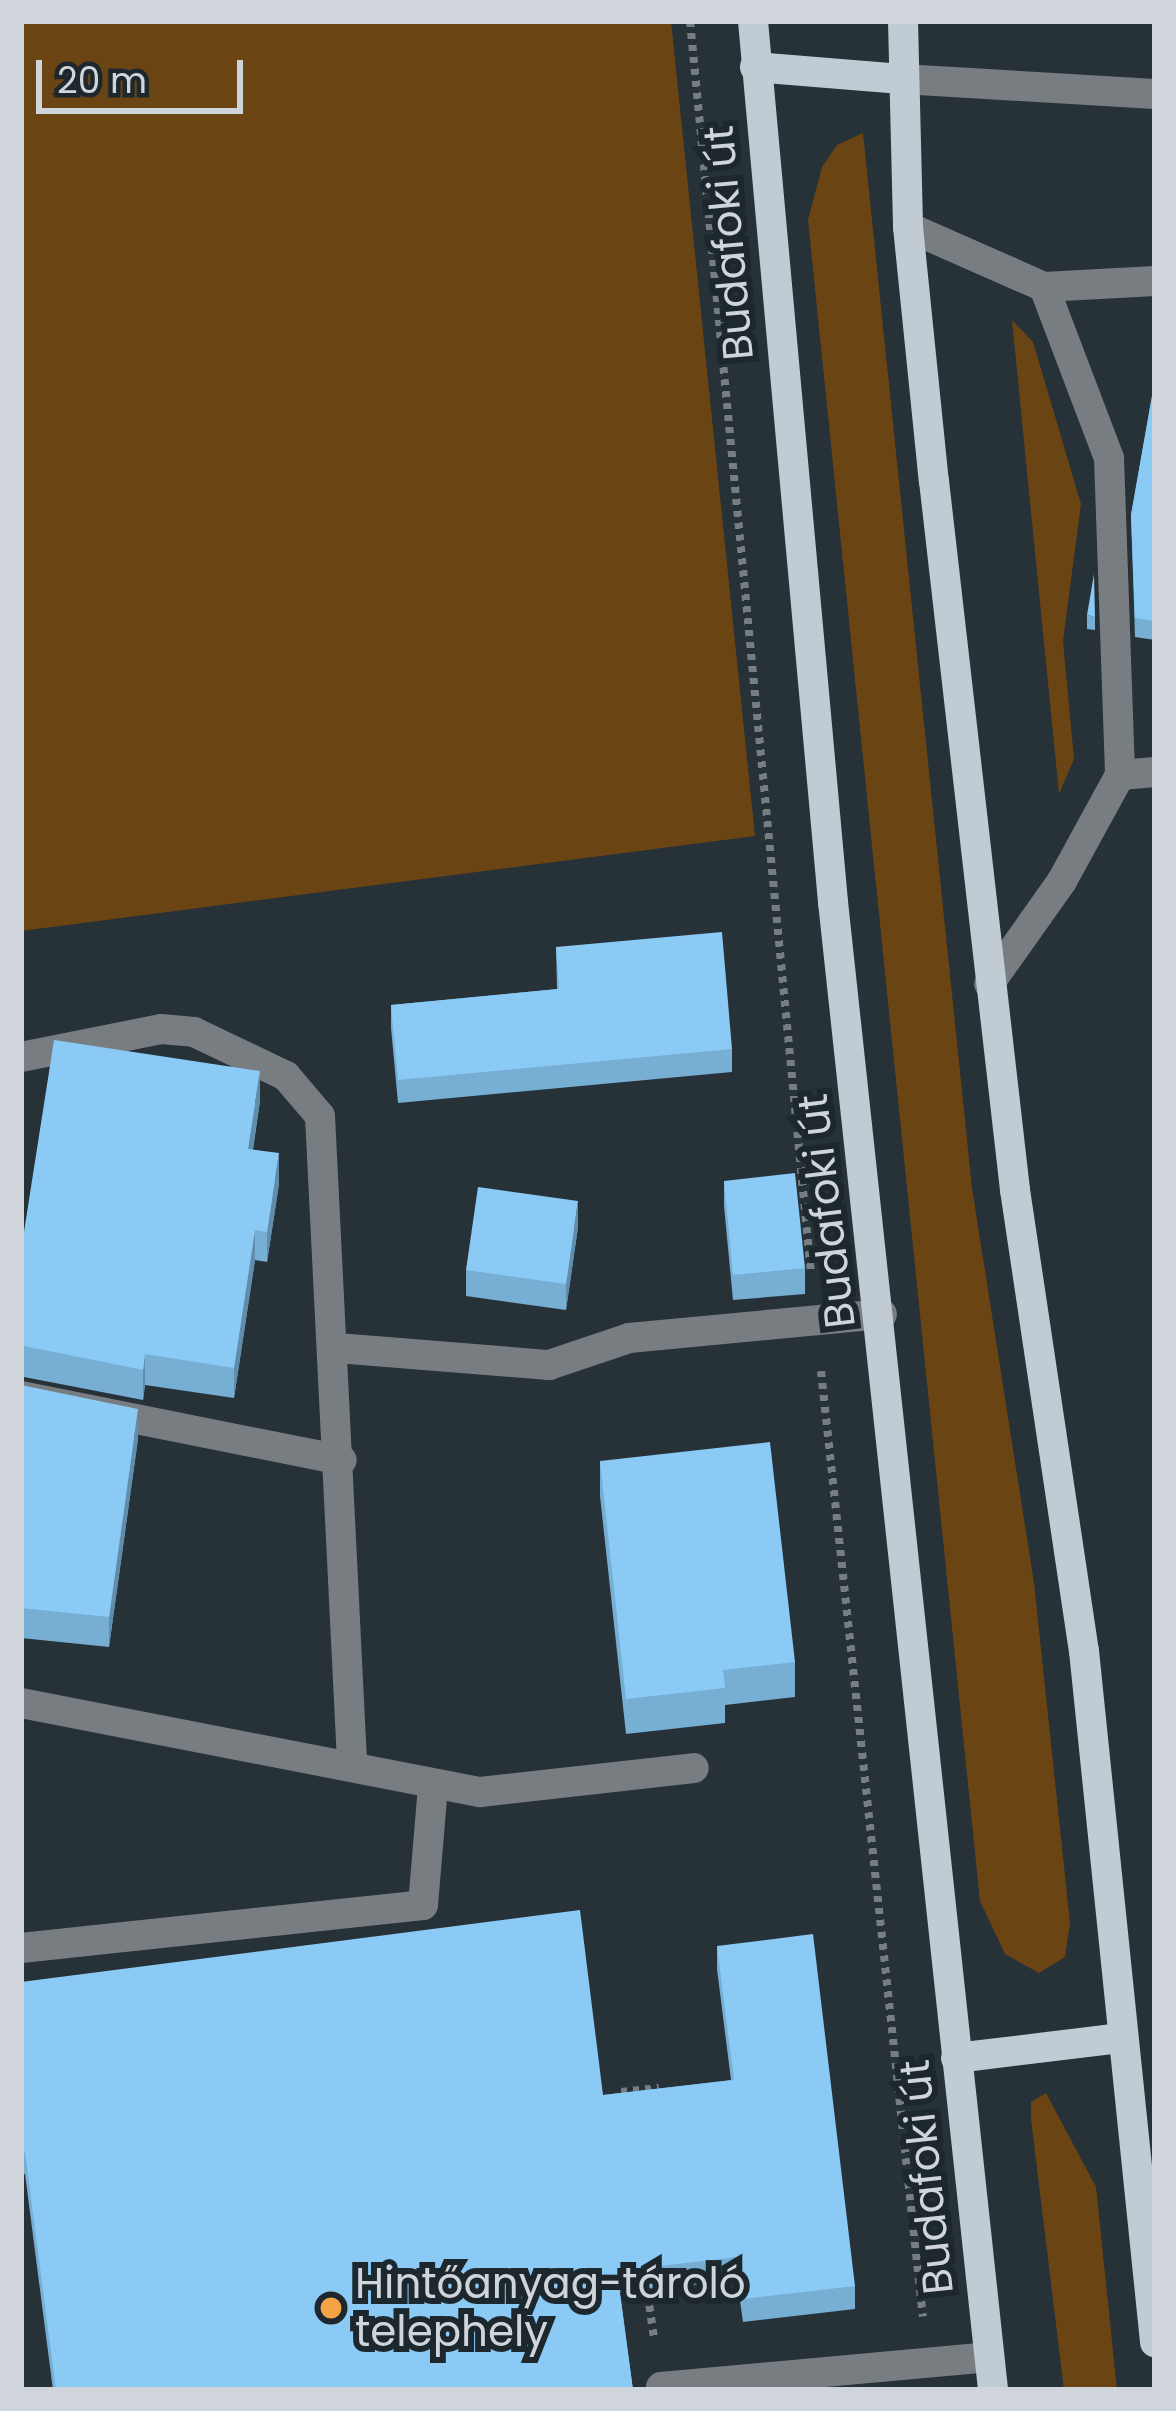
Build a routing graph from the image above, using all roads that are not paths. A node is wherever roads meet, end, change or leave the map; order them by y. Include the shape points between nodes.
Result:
1 (753, 21) edge
2 (903, 21) edge
3 (755, 67) junction
4 (902, 80) junction
5 (1155, 94) edge
6 (908, 227) junction
7 (1155, 281) edge
8 (1044, 286) junction
9 (1155, 772) edge
10 (1120, 775) junction
11 (989, 984) junction
12 (21, 1058) edge
13 (882, 1313) junction
14 (337, 1348) junction
15 (21, 1396) edge
16 (342, 1460) junction
17 (21, 1703) edge
18 (352, 1762) junction
19 (694, 1768) dead end
20 (433, 1787) junction
21 (21, 1948) edge
22 (1122, 2038) junction
23 (956, 2058) junction
24 (1155, 2342) edge
25 (988, 2356) junction
26 (661, 2387) edge
27 (993, 2390) edge

1 - 3 main road, Budafoki út
2 - 4 main road
3 - 4 main road
3 - 13 main road, Budafoki út via 833,902
4 - 5 street
4 - 6 main road
6 - 8 street
6 - 11 main road
7 - 8 street
8 - 10 street via 1108,458
9 - 10 street
10 - 11 street via 1062,881
11 - 22 main road via 1060,1458
12 - 14 street via 161,1029 225,1041 286,1076 320,1116
13 - 14 street via 629,1338 549,1365
13 - 23 main road, Budafoki út
14 - 16 street
15 - 16 street
16 - 18 street
17 - 18 street
18 - 20 street
19 - 20 street via 480,1792
20 - 21 street via 423,1905
22 - 23 main road
22 - 24 main road
23 - 25 main road, Budafoki út
25 - 26 street
25 - 27 main road, Budafoki út

